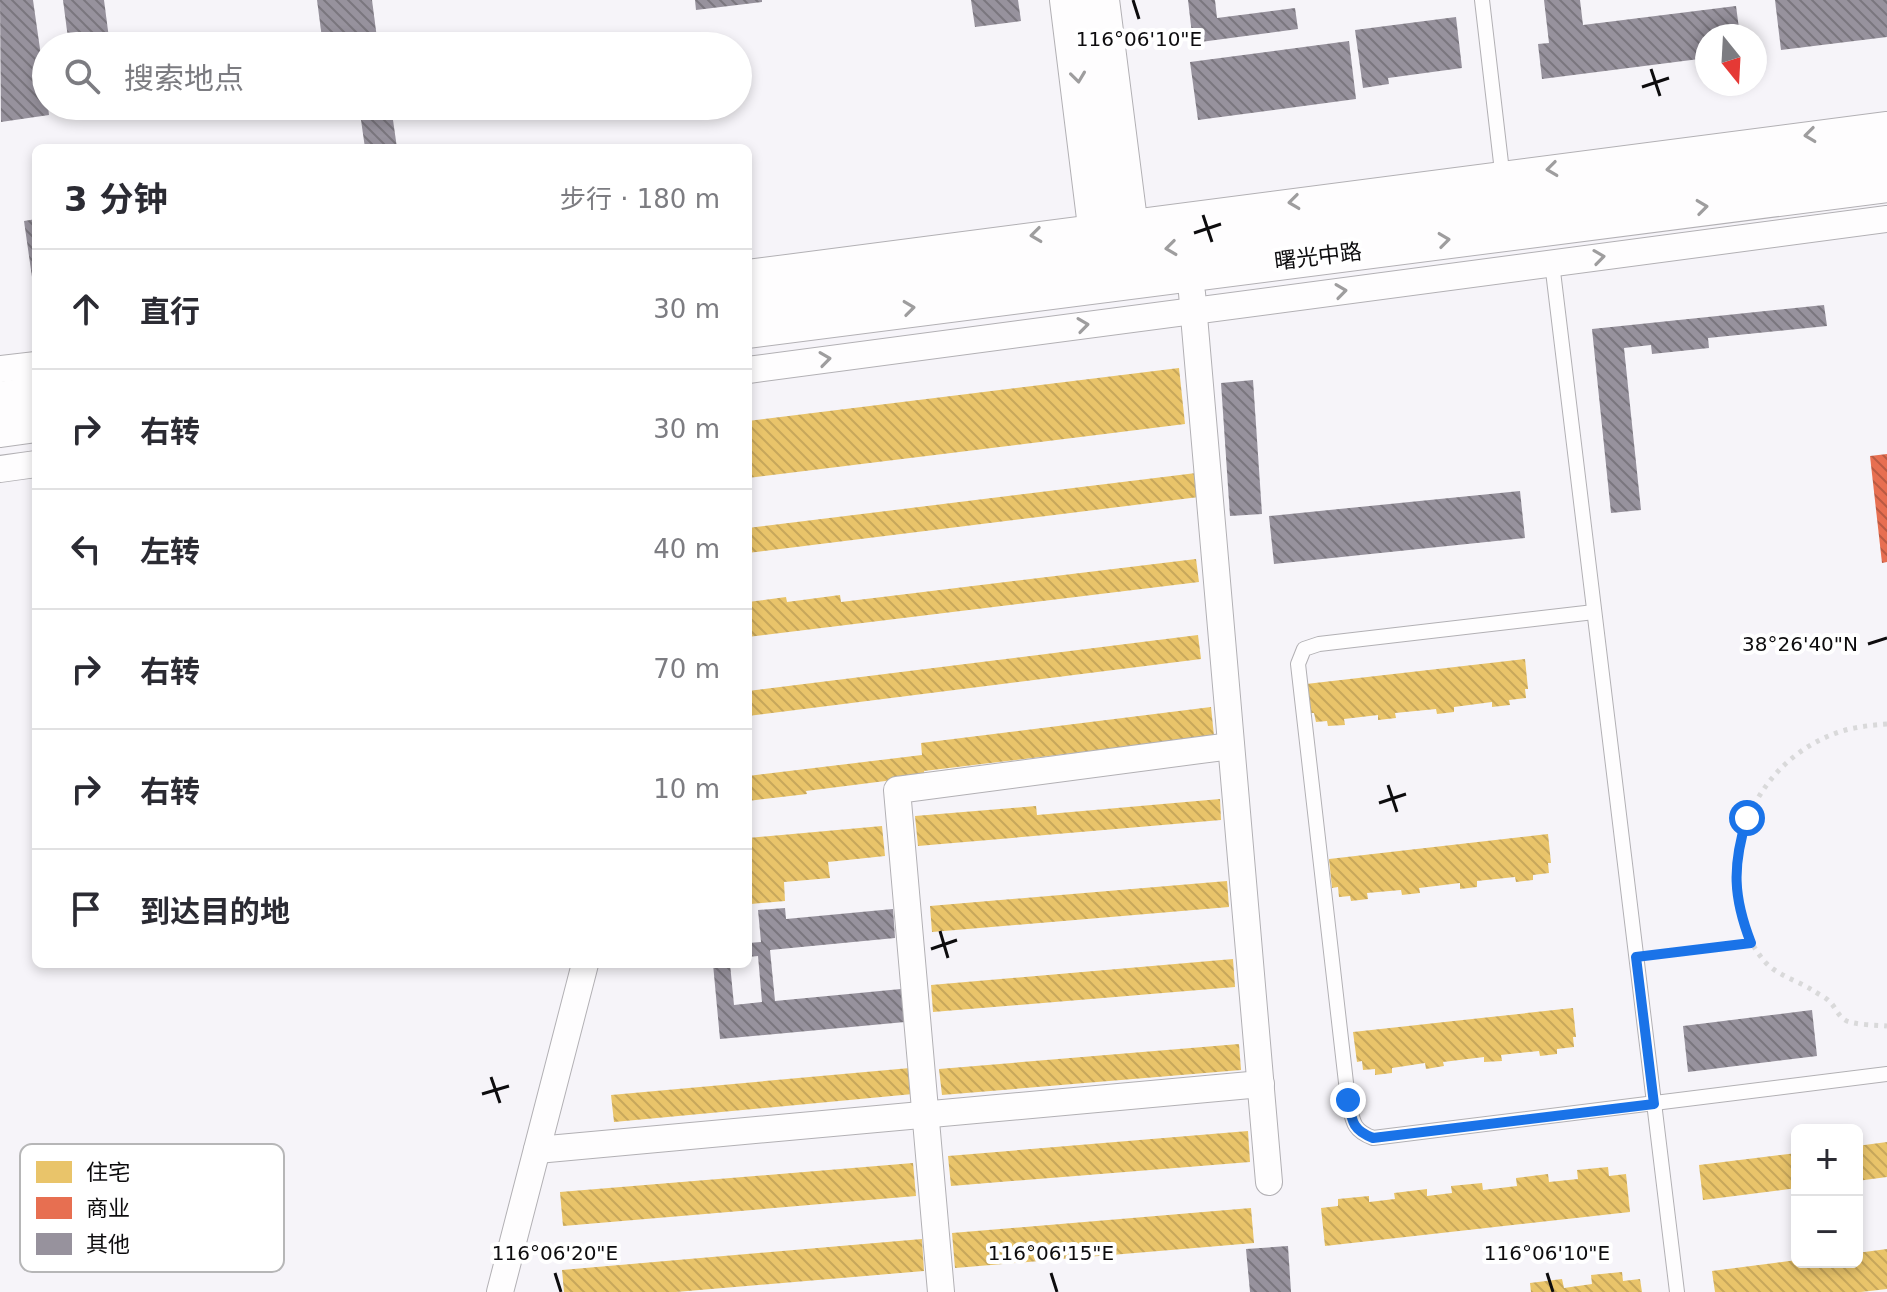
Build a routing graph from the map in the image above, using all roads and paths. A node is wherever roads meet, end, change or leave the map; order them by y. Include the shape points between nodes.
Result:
1 (1069, 0) edge
2 (1100, 0) edge
3 (1482, 0) edge
4 (1887, 125) edge
5 (1887, 156) edge
6 (1887, 183) edge
7 (1504, 190) junction
8 (1887, 219) edge
9 (1116, 254) junction
10 (1552, 263) junction
11 (1190, 272) junction
12 (752, 273) edge
13 (752, 301) edge
14 (1193, 310) junction
15 (752, 328) edge
16 (32, 365) edge
17 (0, 369) edge
18 (752, 369) edge
19 (32, 397) edge
20 (0, 401) edge
21 (32, 424) edge
22 (0, 428) edge
23 (32, 465) edge
24 (0, 469) edge
25 (1594, 612) junction
26 (1887, 724) edge
27 (1231, 746) junction
28 (1751, 943) junction
29 (1636, 957) junction
30 (584, 968) edge
31 (1887, 1026) edge
32 (1887, 1074) edge
33 (1261, 1084) junction
34 (1654, 1104) junction
35 (925, 1114) junction
36 (537, 1150) junction
37 (1269, 1182) dead end
38 (500, 1292) edge
39 (941, 1292) edge
40 (1677, 1292) edge

1 -> 9 main road
2 - 9 main road
3 - 7 lane
4 -> 7 street
5 - 7 main road, 曙光中路
11 -> 6 main road, 曙光中路
7 -> 9 main road, 曙光中路
10 -> 8 street
9 - 11 main road, 曙光中路
9 -> 12 street
9 - 13 main road, 曙光中路
15 -> 9 main road, 曙光中路
14 -> 10 street
10 - 25 lane
11 - 14 street
18 -> 14 street
14 - 27 street
16 - 17 street
19 - 20 main road
21 - 22 main road
23 - 24 street
25 - 29 lane
25 - 34 lane via 1304,649 1298,664 1348,1100 1352,1120 1361,1133 1373,1138
26 - 28 path via 1815,742 1774,774 1759,795 1739,843 1736,869 1739,907
27 - 33 street
27 - 35 street via 897,790
28 - 29 path
28 - 31 path via 1768,964 1829,1001 1845,1020
29 - 34 lane
30 - 36 street
32 - 34 lane
33 - 35 street
33 - 37 street
34 - 40 lane
35 - 36 street
35 - 39 street
36 - 38 street

